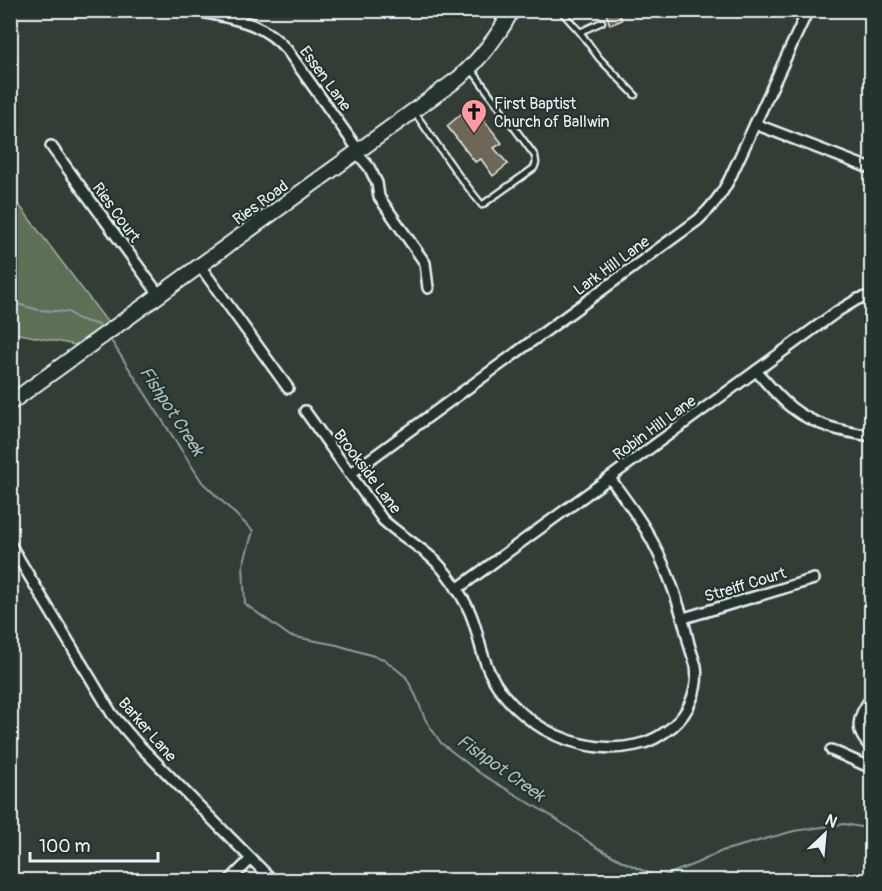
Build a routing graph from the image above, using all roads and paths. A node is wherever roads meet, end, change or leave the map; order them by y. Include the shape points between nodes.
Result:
1 (192, 10) edge
2 (494, 10) edge
3 (560, 10) edge
4 (808, 10) edge
5 (509, 16) edge
6 (602, 22) dead end
7 (580, 32) junction
8 (470, 68) junction
9 (636, 95) dead end
10 (414, 112) junction
11 (755, 124) junction
12 (51, 146) dead end
13 (358, 152) junction
14 (872, 169) edge
15 (200, 266) junction
16 (429, 288) dead end
17 (872, 295) edge
18 (160, 296) junction
19 (756, 371) junction
20 (288, 388) dead end
21 (10, 404) edge
22 (305, 411) dead end
23 (872, 436) edge
24 (350, 474) junction
25 (610, 477) junction
26 (10, 544) edge
27 (814, 579) dead end
28 (456, 589) junction
29 (684, 618) junction
30 (872, 697) edge
31 (872, 748) edge
32 (831, 750) dead end
33 (872, 766) edge
34 (251, 859) junction
35 (230, 880) edge
36 (272, 880) edge

1 - 13 street, Essen Lane via 251,24 279,41
2 - 5 street
3 - 7 lane
4 - 11 street, Lark Hill Lane
5 - 8 street, Ries Road via 489,48
6 - 7 lane
7 - 9 lane
8 - 10 street, Ries Road
8 - 10 lane via 535,156 534,168 481,205
10 - 13 street, Ries Road
11 - 14 street
11 - 24 street, Lark Hill Lane via 720,196 698,220
12 - 18 street, Ries Court
13 - 15 street, Ries Road
13 - 16 street, Essen Lane via 377,183 379,197 425,263
15 - 18 street, Ries Road
15 - 20 street
17 - 19 street, Robin Hill Lane via 838,311
18 - 21 street, Ries Road
19 - 23 street via 802,415 842,431
19 - 25 street, Robin Hill Lane
22 - 24 street, Brookside Lane
24 - 28 street, Brookside Lane via 382,520 427,553
25 - 28 street, Robin Hill Lane
25 - 29 street, Brookside Lane via 655,547
26 - 34 street, Barker Lane via 112,714
27 - 29 street, Streiff Court
28 - 29 street, Brookside Lane via 468,607 492,679 506,697 548,732 586,745 637,745 652,741 677,723 696,684 696,666
30 - 31 street via 858,720 861,736
32 - 33 street
34 - 35 street
34 - 36 street, Barker Lane

